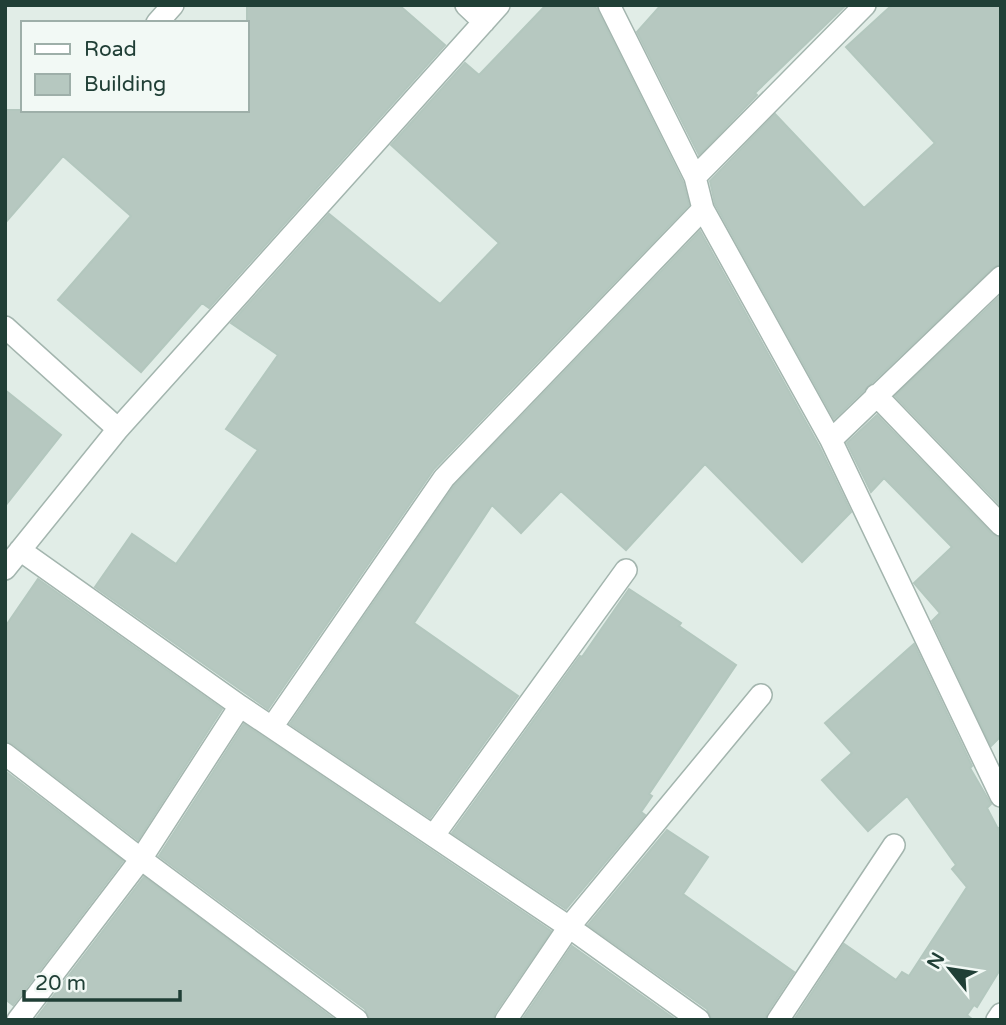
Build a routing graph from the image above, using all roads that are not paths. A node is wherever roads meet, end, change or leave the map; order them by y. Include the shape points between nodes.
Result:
1 (173, 5) edge
2 (466, 5) edge
3 (499, 5) edge
4 (609, 5) edge
5 (865, 5) edge
6 (159, 21) edge
7 (484, 22) junction
8 (695, 177) junction
9 (703, 209) junction
10 (1001, 276) edge
11 (5, 327) edge
12 (876, 396) junction
13 (118, 429) junction
14 (831, 440) junction
15 (1001, 525) edge
16 (20, 550) junction
17 (5, 569) edge
18 (626, 570) dead end
19 (761, 695) dead end
20 (240, 706) junction
21 (272, 727) junction
22 (5, 754) edge
23 (1001, 796) edge
24 (434, 835) junction
25 (894, 845) dead end
26 (141, 859) junction
27 (569, 927) junction
28 (1001, 1014) edge
29 (18, 1020) edge
30 (358, 1020) edge
31 (506, 1020) edge
32 (699, 1020) edge
33 (778, 1020) edge
34 (997, 1020) edge

1 - 6 street
2 - 7 street
3 - 7 street
4 - 8 street
5 - 8 street
7 - 13 street
8 - 9 street
9 - 14 street
9 - 21 street via 444,478
10 - 12 street
11 - 13 street
12 - 14 street
12 - 15 street
13 - 16 street
14 - 23 street
16 - 17 street
16 - 20 street
18 - 24 street
19 - 27 street
20 - 21 street
20 - 26 street
21 - 24 street
22 - 26 street
24 - 27 street
25 - 33 street
26 - 29 street
26 - 30 street
27 - 31 street
27 - 32 street
28 - 34 street

